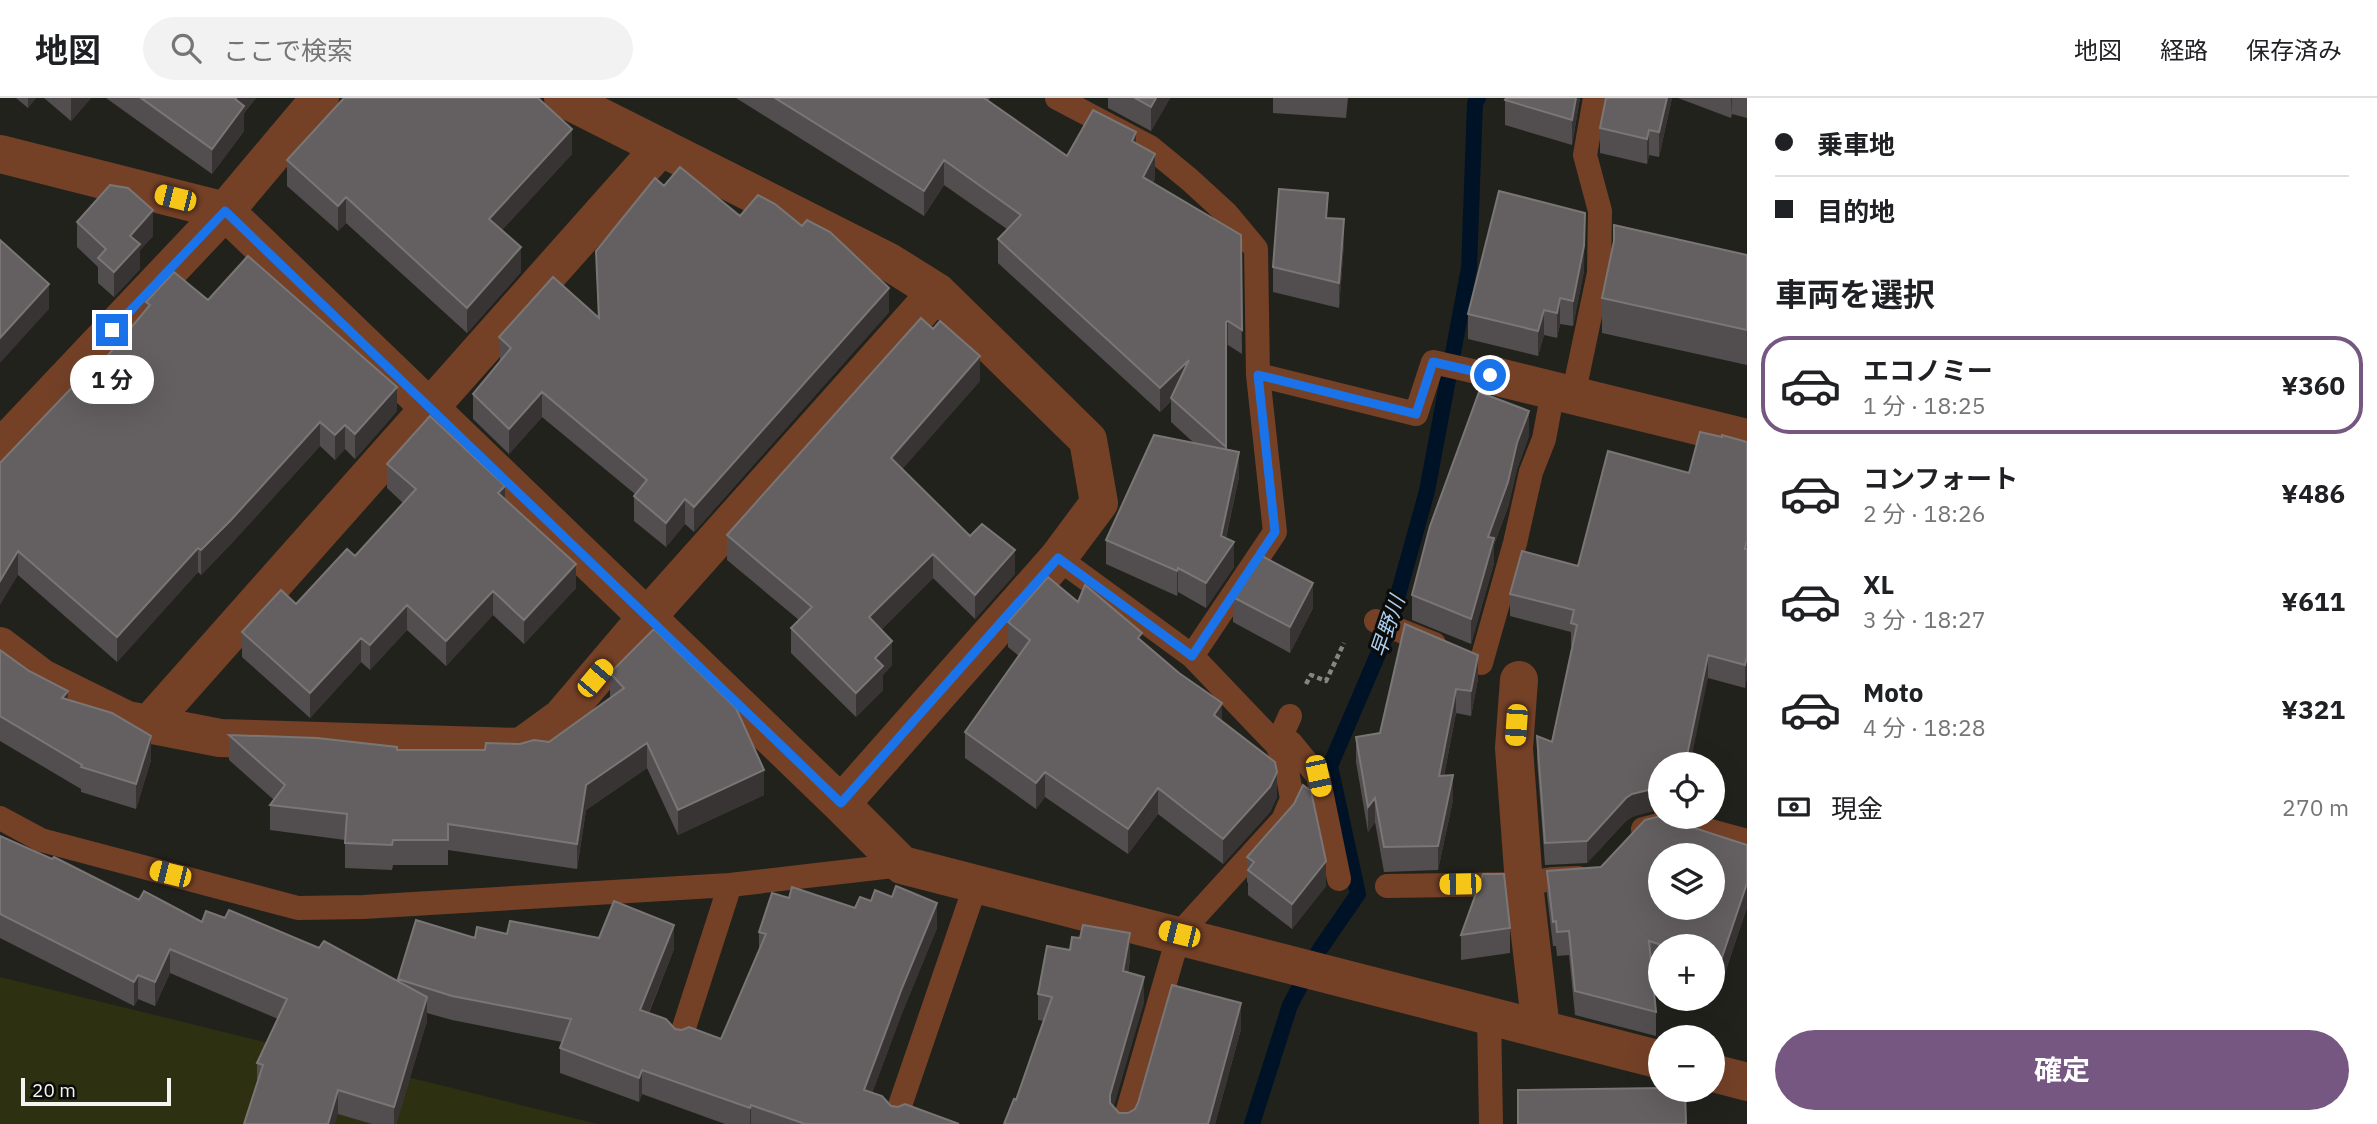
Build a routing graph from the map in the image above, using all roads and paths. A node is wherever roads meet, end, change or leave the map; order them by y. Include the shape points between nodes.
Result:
1 (320, 98) edge
2 (563, 98) edge
3 (1057, 98) edge
4 (1595, 98) edge
5 (662, 147) junction
6 (0, 154) edge
7 (225, 211) junction
8 (937, 292) junction
9 (1480, 372) joint
10 (1258, 375) junction
11 (1563, 393) junction
12 (428, 408) junction
13 (1747, 439) edge
14 (0, 449) edge
15 (1058, 558) junction
16 (646, 618) junction
17 (1376, 621) joint
18 (0, 646) edge
19 (1192, 656) junction
20 (1481, 663) junction
21 (1518, 680) joint
22 (1290, 716) joint
23 (149, 724) junction
24 (1277, 745) junction
25 (841, 803) junction
26 (0, 818) edge
27 (1629, 840) edge
28 (1747, 841) edge
29 (902, 865) junction
30 (1603, 868) edge
31 (1339, 878) dead end
32 (975, 884) junction
33 (1524, 884) junction
34 (730, 885) junction
35 (1387, 886) dead end
36 (1179, 934) junction
37 (1489, 1015) junction
38 (1541, 1029) junction
39 (680, 1040) edge
40 (1648, 1057) edge
41 (1725, 1076) edge
42 (1747, 1082) edge
43 (897, 1117) edge
44 (1124, 1124) edge
45 (1491, 1124) edge

1 - 7 street
2 - 5 street
3 - 10 lane via 1150,147 1226,213 1256,249
4 - 11 lane via 1585,155 1600,211 1599,273
5 - 8 street via 889,262
5 - 12 street
6 - 7 street
7 - 12 street
7 - 14 street
8 - 15 street via 1088,440 1099,503
8 - 16 street
9 - 10 lane via 1433,362 1416,414
9 - 11 street
10 - 19 lane via 1275,532
11 - 13 street
11 - 20 lane via 1531,472
12 - 16 street
12 - 23 street
15 - 19 lane
15 - 25 street
16 - 23 street via 561,718 521,747 220,738
16 - 25 street
17 - 20 lane
17 - 22 path via 1358,616 1326,681 1311,675
18 - 23 street via 42,678 127,720
19 - 24 lane
20 - 21 lane
21 - 33 street via 1514,748
22 - 24 lane
24 - 31 lane via 1291,743 1318,776
24 - 36 lane via 1292,799 1283,820
25 - 29 street
26 - 34 lane via 41,840 298,908
27 - 28 lane via 1637,831 1674,821
29 - 32 street
29 - 34 lane
30 - 33 lane via 1594,878 1552,878
32 - 36 street
32 - 43 lane
33 - 35 lane
33 - 38 street
34 - 39 lane
36 - 37 street
36 - 44 lane
37 - 38 street
37 - 45 lane
38 - 40 street
41 - 42 street

